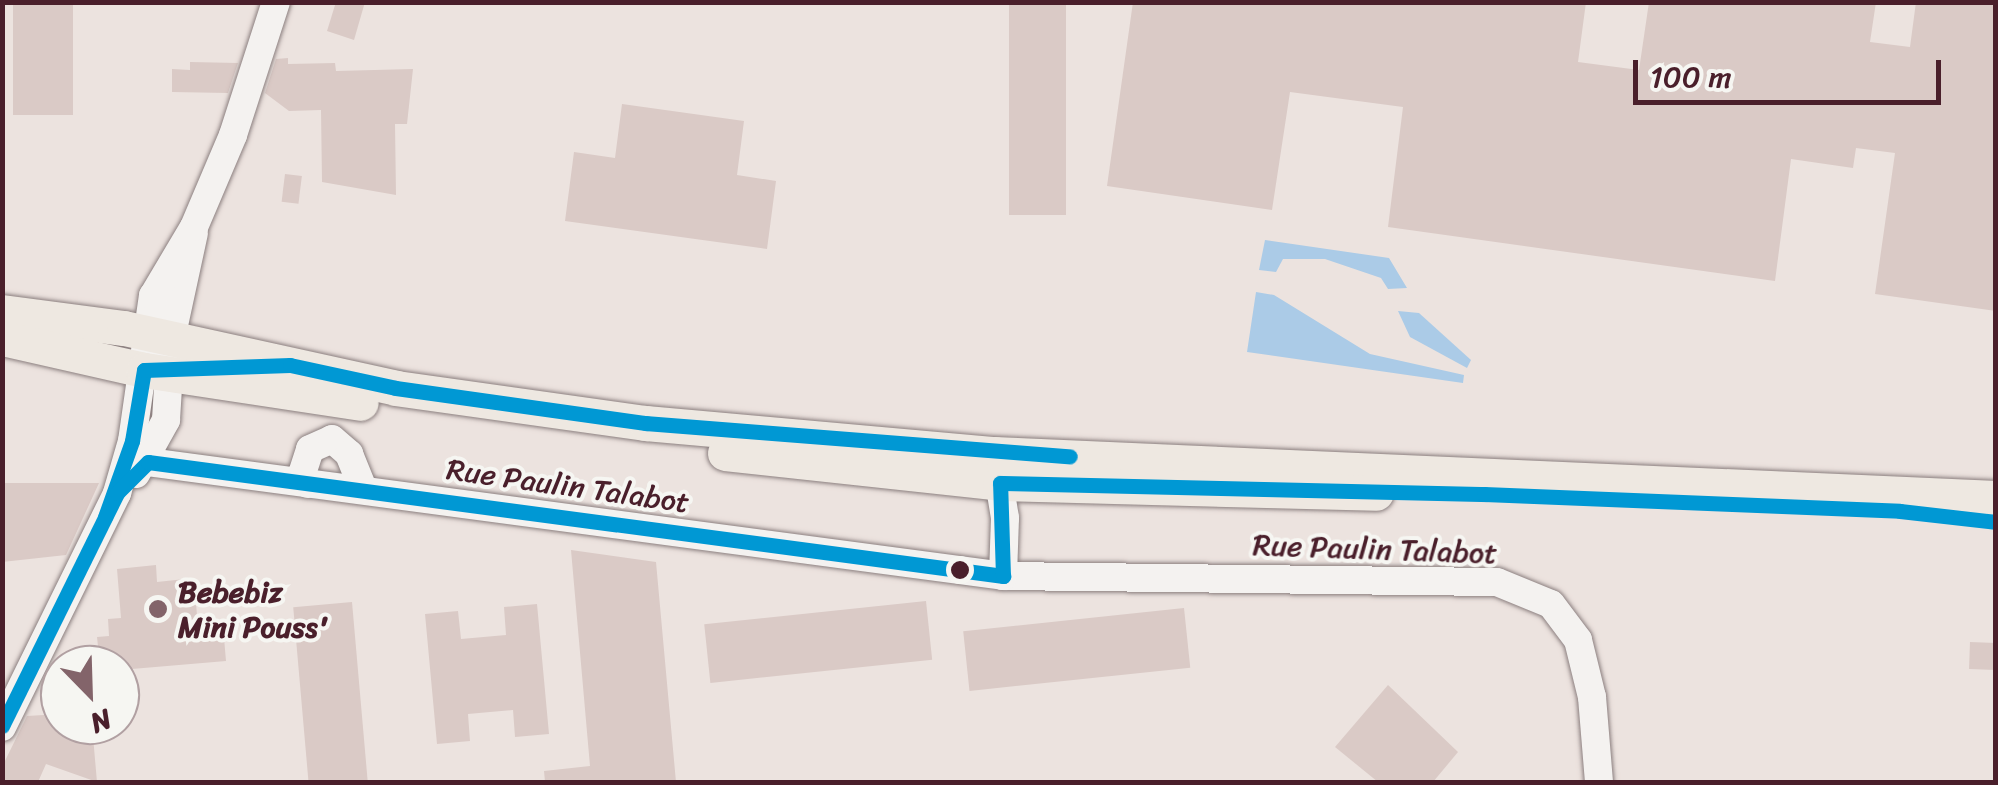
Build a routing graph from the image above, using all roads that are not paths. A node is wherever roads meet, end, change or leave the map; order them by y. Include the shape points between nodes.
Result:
1 (276, 2) edge
2 (6, 330) edge
3 (159, 354) junction
4 (148, 462) junction
5 (997, 469) junction
6 (308, 484) junction
7 (363, 488) junction
8 (117, 493) junction
9 (1996, 498) edge
10 (1996, 522) edge
11 (1002, 576) junction
12 (2, 726) edge
13 (1599, 782) edge

1 - 3 street via 244,107 194,227 190,272
2 - 3 main road
3 - 4 street via 166,420
3 - 5 main road via 290,365 507,406
3 - 5 main road via 920,474
3 - 8 street
4 - 6 street, Rue Paulin Talabot
4 - 8 street
5 - 9 main road via 1070,456
5 - 10 main road via 1284,494 1504,494
5 - 11 street
6 - 7 street, Rue Paulin Talabot
6 - 7 street via 302,465 310,449 332,439 349,454
7 - 11 street, Rue Paulin Talabot
8 - 12 street
11 - 13 street, Rue Paulin Talabot via 1417,577 1531,591 1551,604 1578,640 1592,697

